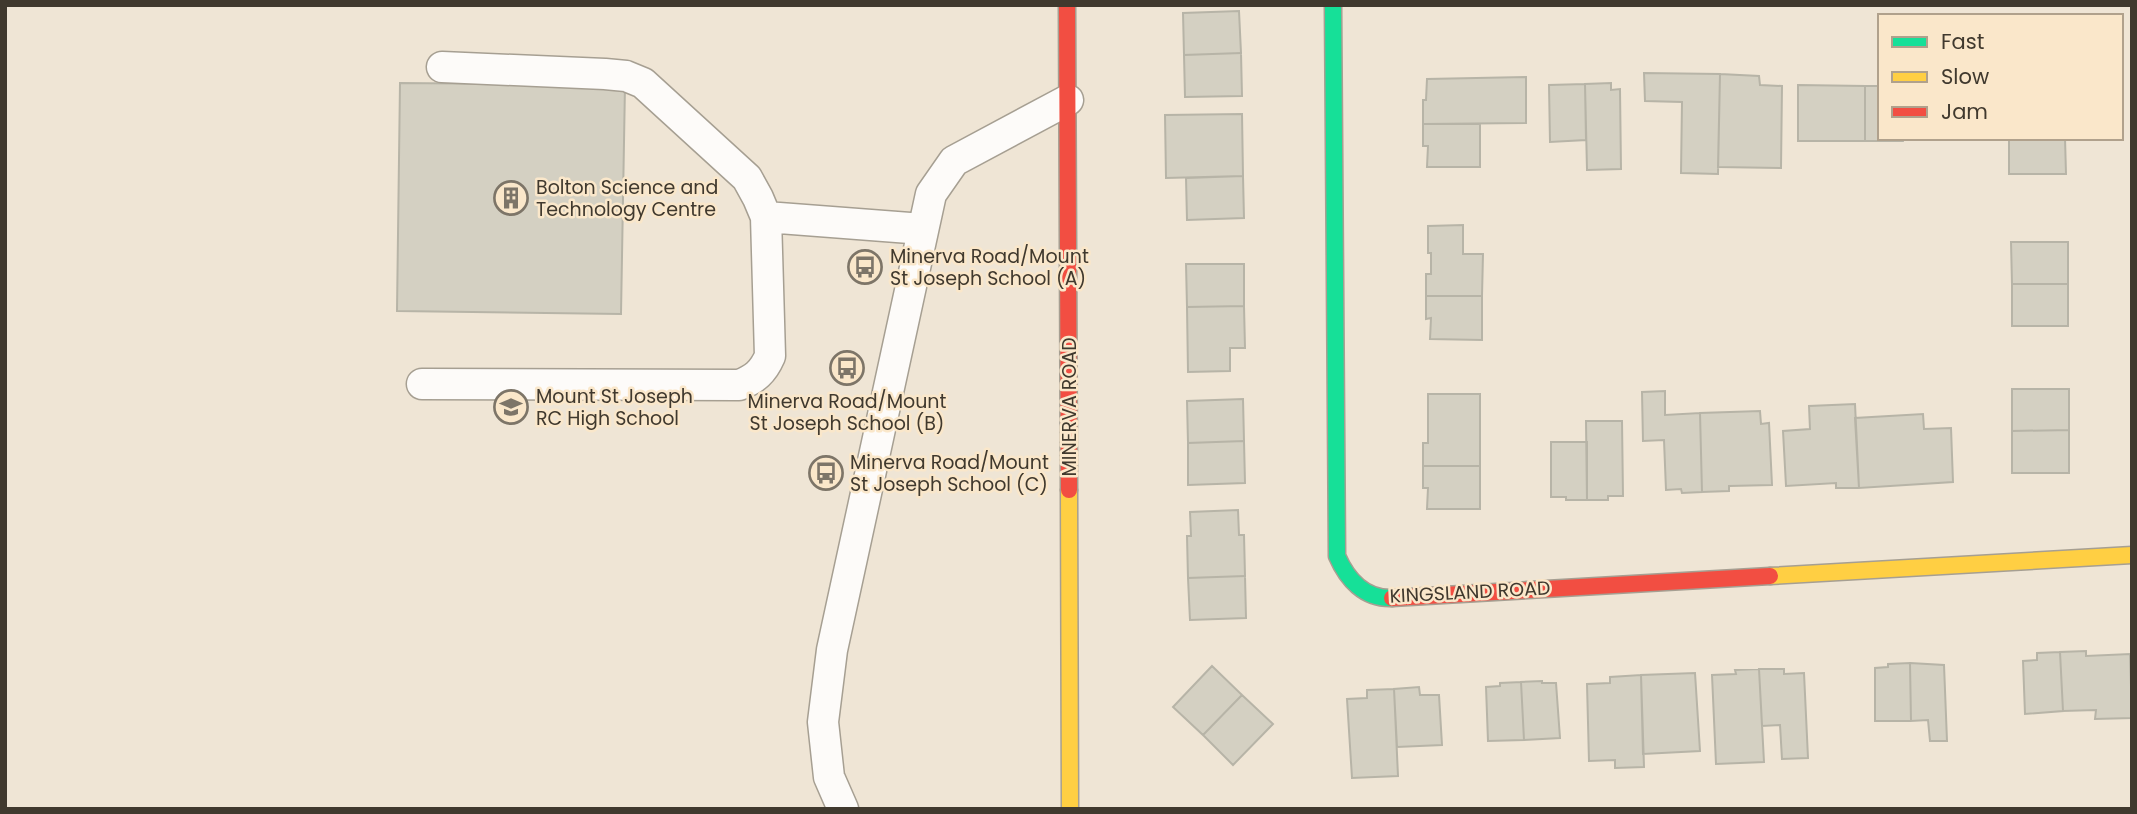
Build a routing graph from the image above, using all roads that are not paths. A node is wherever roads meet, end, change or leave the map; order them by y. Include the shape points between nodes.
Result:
1 (1068, 5) edge
2 (1333, 5) edge
3 (442, 67) dead end
4 (1068, 100) junction
5 (766, 217) junction
6 (923, 229) junction
7 (422, 384) dead end
8 (2132, 555) edge
9 (843, 809) edge
10 (1070, 809) edge

1 - 4 street, MINERVA ROAD
2 - 8 street, KINGSLAND ROAD via 1337,556 1345,576 1361,591 1385,598
3 - 5 lane via 605,74 643,82 747,178
4 - 6 lane via 954,161 930,194
4 - 10 street, MINERVA ROAD
5 - 6 lane
5 - 7 lane via 771,356 755,379 739,385
6 - 9 lane via 832,650 823,722 829,776

